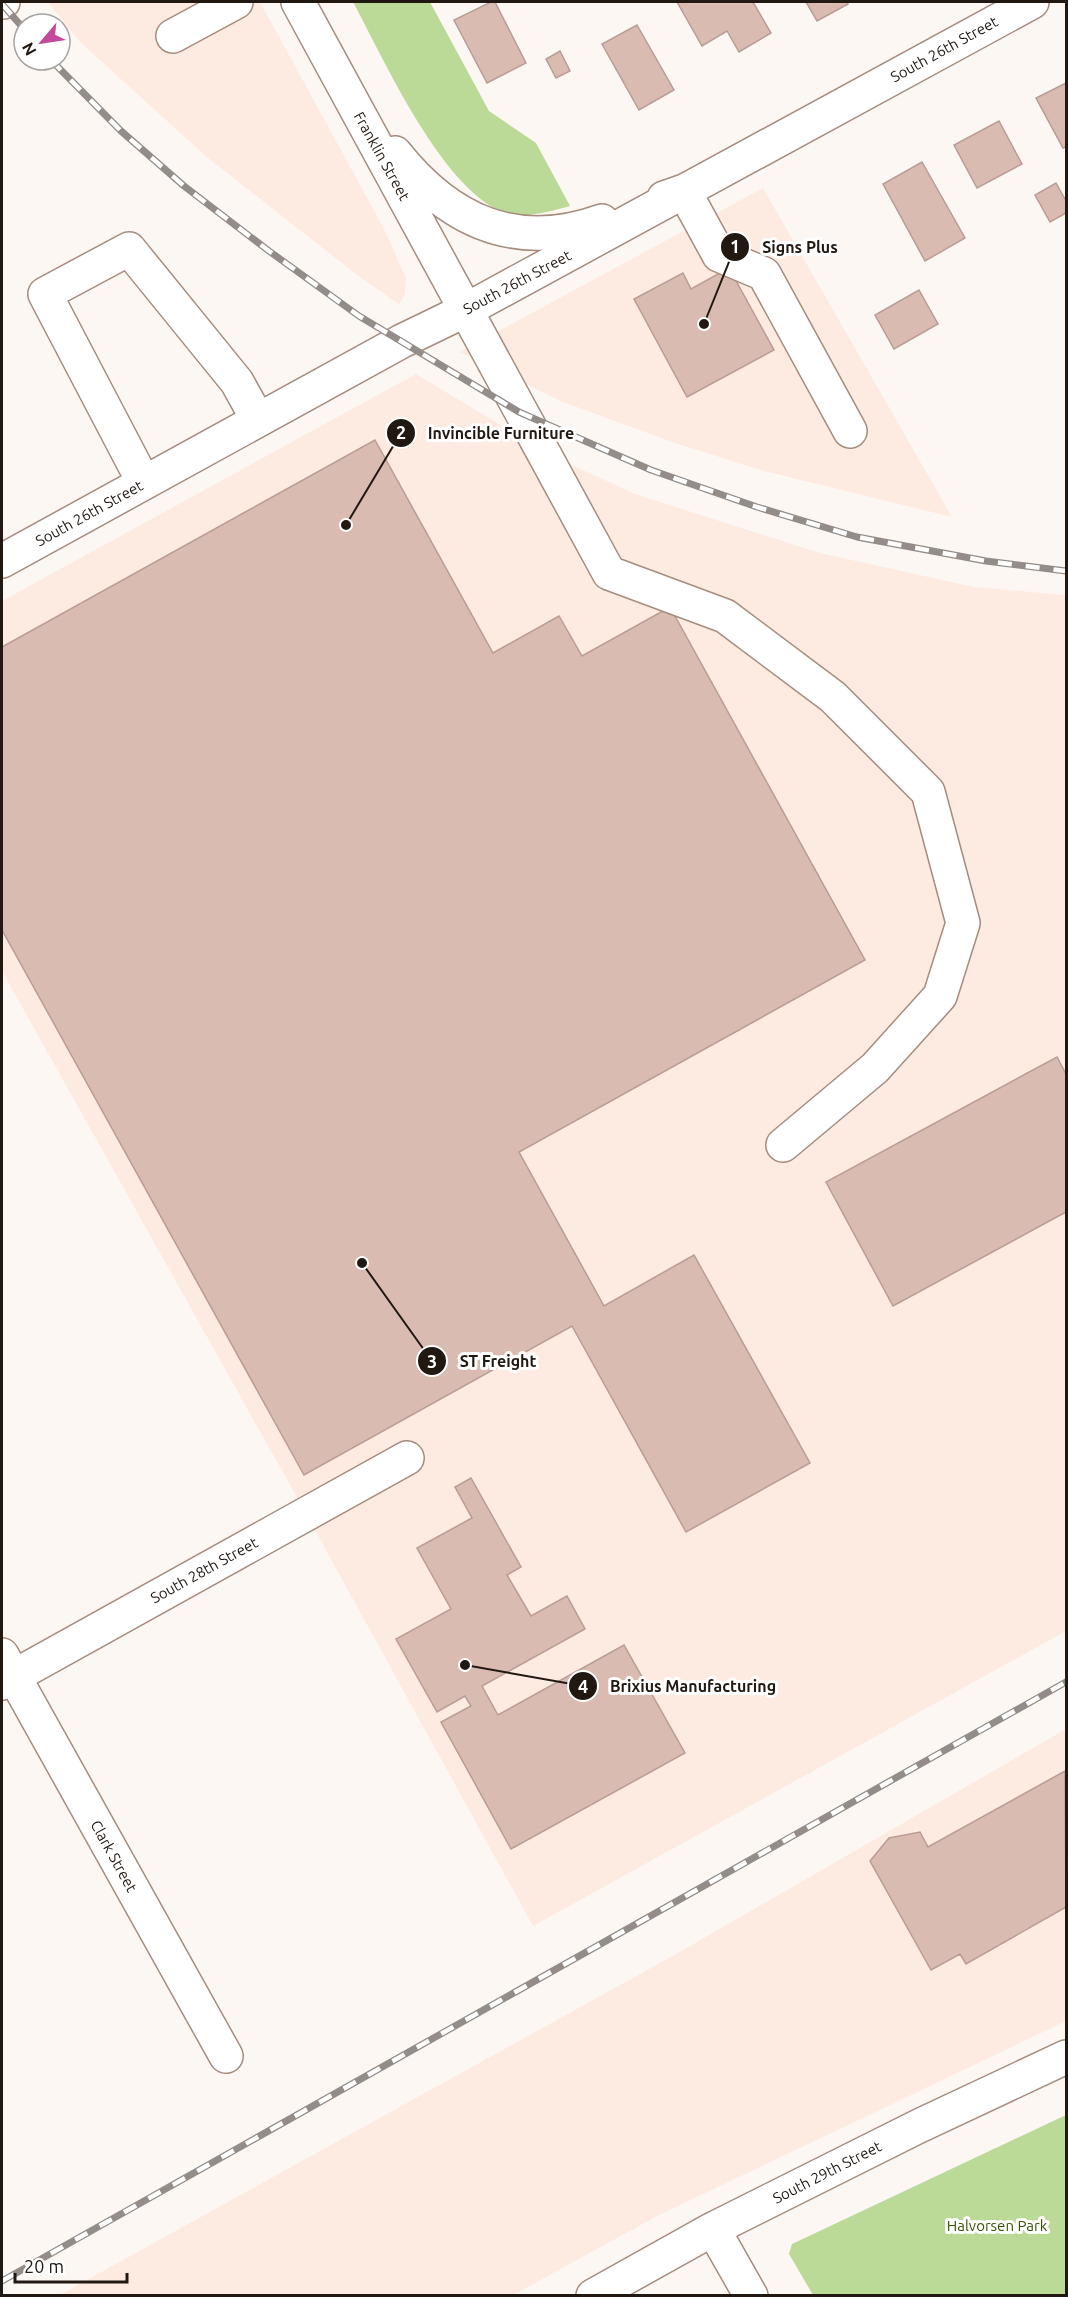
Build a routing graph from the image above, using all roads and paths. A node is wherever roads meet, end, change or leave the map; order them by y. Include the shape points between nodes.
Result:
1 (236, 2) edge
2 (298, 2) edge
3 (1032, 2) edge
4 (173, 36) dead end
5 (350, 98) junction
6 (684, 191) junction
7 (466, 310) junction
8 (258, 420) junction
9 (849, 431) dead end
10 (144, 483) junction
11 (2, 561) edge
12 (783, 1145) dead end
13 (407, 1458) dead end
14 (5, 1671) edge
15 (226, 2056) dead end
16 (1066, 2057) edge
17 (713, 2229) junction
18 (593, 2295) edge
19 (751, 2295) edge

1 - 4 street
2 - 5 street, Franklin Street
3 - 6 street, South 26th Street
5 - 6 street via 415,178 442,201 471,218 495,225 551,234 578,229
5 - 7 street, Franklin Street
6 - 7 street, South 26th Street
6 - 9 street via 719,255 764,274
7 - 8 street, South 26th Street
7 - 12 street, Franklin Street via 609,573 724,616 833,697 928,792 963,923 940,996 875,1068
8 - 10 street, South 26th Street
8 - 10 street via 237,382 129,249 45,294
10 - 11 street, South 26th Street
13 - 14 street, South 28th Street
14 - 15 street, Clark Street
16 - 17 street, South 29th Street
17 - 18 street, South 29th Street
17 - 19 street

